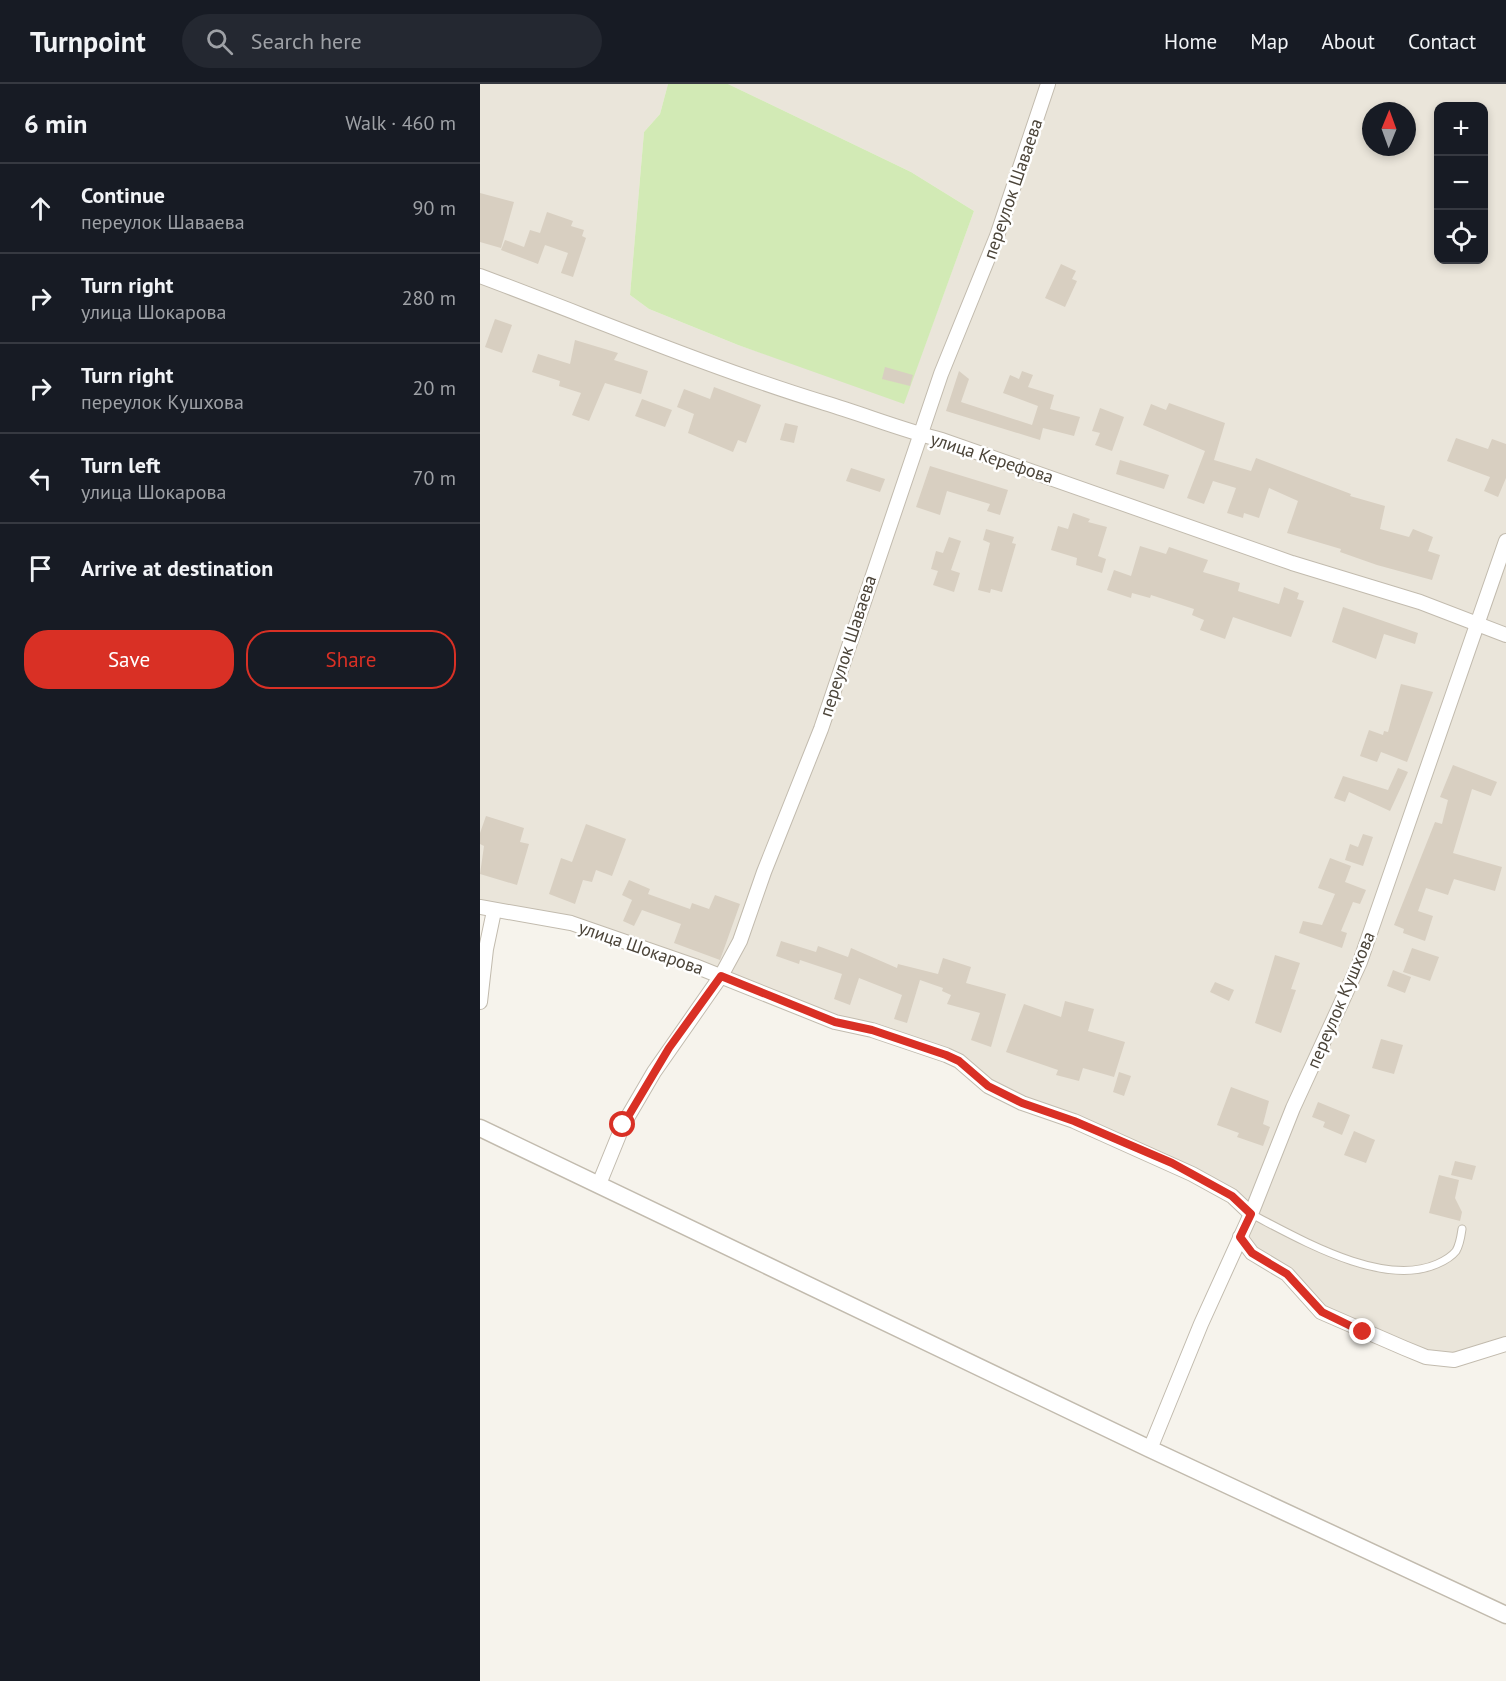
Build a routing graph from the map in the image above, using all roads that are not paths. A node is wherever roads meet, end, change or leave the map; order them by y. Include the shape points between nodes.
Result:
1 (1048, 84) edge
2 (480, 276) edge
3 (920, 434) junction
4 (1506, 542) edge
5 (1476, 623) junction
6 (1506, 635) edge
7 (487, 909) edge
8 (721, 976) junction
9 (480, 1002) edge
10 (480, 1128) edge
11 (599, 1184) junction
12 (1251, 1214) junction
13 (1462, 1228) dead end
14 (1240, 1237) junction
15 (1506, 1344) edge
16 (1150, 1449) junction
17 (1506, 1615) edge

1 - 3 street, переулок Шаваева via 998,236 953,339
2 - 3 street, улица Керефова via 783,390
3 - 5 street, улица Керефова
3 - 8 street, переулок Шаваева via 821,729 740,941
4 - 5 street, переулок Кушхова
5 - 6 street, улица Керефова
5 - 12 street, переулок Кушхова via 1360,962 1293,1108
7 - 8 street, улица Шокарова via 556,919
7 - 9 street
8 - 11 street, переулок Шаваева via 654,1072 623,1125
8 - 12 street, улица Шокарова via 835,1022 946,1055 988,1086 1022,1103 1172,1163 1232,1196
10 - 11 street
11 - 16 street
12 - 13 lane via 1337,1255 1400,1270 1443,1262 1455,1253
12 - 14 street, переулок Кушхова
14 - 15 street via 1252,1253 1287,1274 1322,1312 1373,1336 1443,1360 1472,1356
14 - 16 street, переулок Кушхова
16 - 17 street

